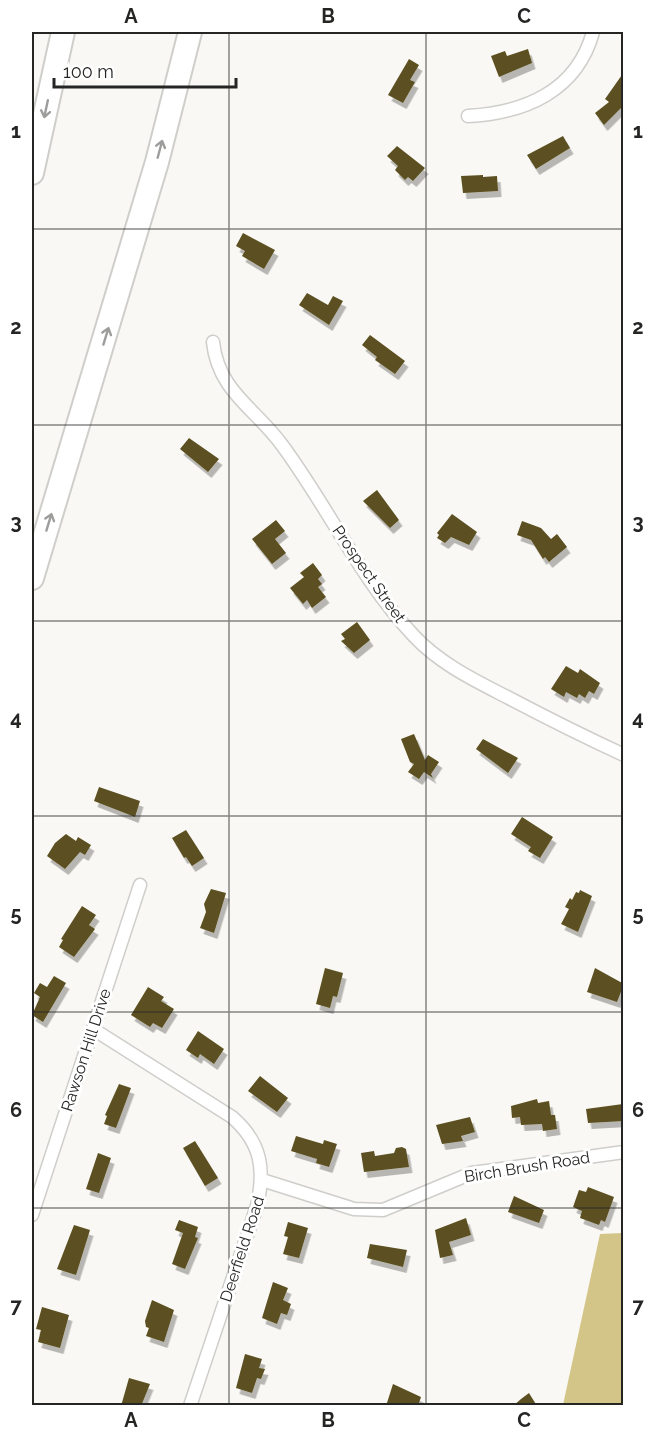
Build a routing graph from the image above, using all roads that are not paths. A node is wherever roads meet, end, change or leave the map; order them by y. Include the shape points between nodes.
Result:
1 (63, 32) edge
2 (190, 32) edge
3 (592, 32) edge
4 (468, 116) dead end
5 (32, 173) edge
6 (213, 342) dead end
7 (32, 578) edge
8 (624, 755) edge
9 (140, 885) dead end
10 (93, 1029) junction
11 (624, 1152) edge
12 (262, 1180) junction
13 (32, 1215) edge
14 (190, 1406) edge

1 -> 5 highway
7 -> 2 highway via 157,162
3 - 4 street via 580,62 553,92 516,110
6 - 8 street, Prospect Street via 216,364 226,384 284,447 381,596 415,637 440,659 484,685
9 - 10 street, Rawson Hill Drive
10 - 12 street, Deerfield Road via 236,1121 254,1145
10 - 13 street, Rawson Hill Drive
11 - 12 street, Birch Brush Road via 472,1173 407,1202 371,1211
12 - 14 street, Deerfield Road

